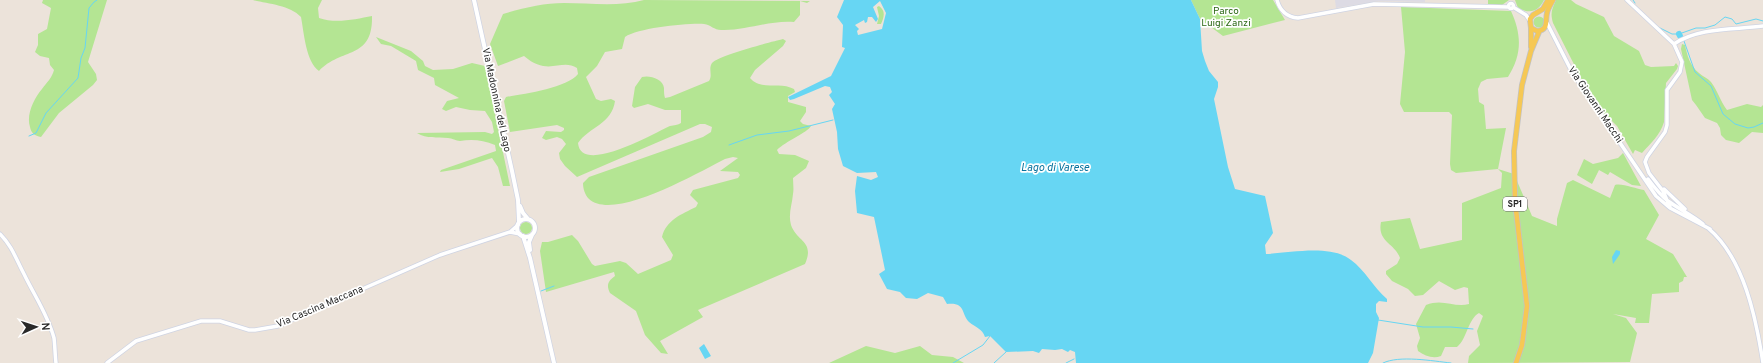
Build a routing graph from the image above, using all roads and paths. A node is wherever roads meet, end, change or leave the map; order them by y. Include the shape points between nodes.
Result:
1 (474, 0) edge
2 (1277, 0) edge
3 (1548, 0) edge
4 (1552, 0) edge
5 (1628, 0) edge
6 (1512, 4) edge
7 (1523, 13) junction
8 (1534, 15) junction
9 (1530, 21) junction
10 (1547, 23) junction
11 (1763, 26) edge
12 (1531, 28) junction
13 (1541, 31) junction
14 (1552, 32) junction
15 (1674, 44) junction
16 (1531, 51) junction
17 (1643, 174) junction
18 (1660, 186) junction
19 (1666, 199) junction
20 (518, 200) junction
21 (1670, 208) junction
22 (1690, 214) junction
23 (528, 219) junction
24 (518, 224) junction
25 (1710, 229) junction
26 (510, 232) junction
27 (0, 234) edge
28 (521, 235) junction
29 (532, 235) junction
30 (530, 258) junction
31 (56, 363) edge
32 (107, 363) edge
33 (554, 363) edge
34 (1516, 363) edge
35 (1763, 363) edge

1 - 20 main road, Via Madonnina del Lago
2 - 6 street via 1284,13 1302,18 1374,4
3 - 8 main road via 1541,11
4 - 10 main road, SP1 via 1547,13
5 - 15 street
6 - 7 street
7 - 8 street
7 - 9 street
8 - 9 main road
9 - 12 main road, SP1
10 - 13 main road, SP1
10 - 14 street, Via Giovanni Macchi
11 - 15 street via 1699,33
12 - 13 main road
12 - 16 main road, SP1
13 - 14 street
13 - 16 main road, SP1
14 - 17 street, Via Giovanni Macchi via 1572,72 1593,105
15 - 18 street via 1682,68 1667,90 1665,132 1645,162 1649,173
16 - 34 main road, SP1 via 1522,85 1514,151 1514,194 1527,306 1522,345
17 - 19 street, Via Giovanni Macchi
17 - 21 street, Via Giovanni Macchi via 1656,196
18 - 19 street
18 - 22 street
19 - 21 street
19 - 22 street, Via Giovanni Macchi
20 - 23 main road, Via Madonnina del Lago
20 - 24 main road, Via Madonnina del Lago
21 - 25 street, Via Giovanni Macchi
22 - 25 street, Via Giovanni Macchi
23 - 24 main road
23 - 29 main road via 535,224
24 - 26 street, Via Cascina Maccana
24 - 28 main road via 517,228
25 - 35 street, Via Giovanni Macchi via 1734,260 1750,304
26 - 28 street, Via Cascina Maccana
26 - 32 street, Via Cascina Maccana via 440,255 278,326 249,330 220,321 201,321 136,341
27 - 31 street via 9,243 43,312 54,340
28 - 29 main road
28 - 30 main road
29 - 30 main road via 529,242
30 - 33 main road

